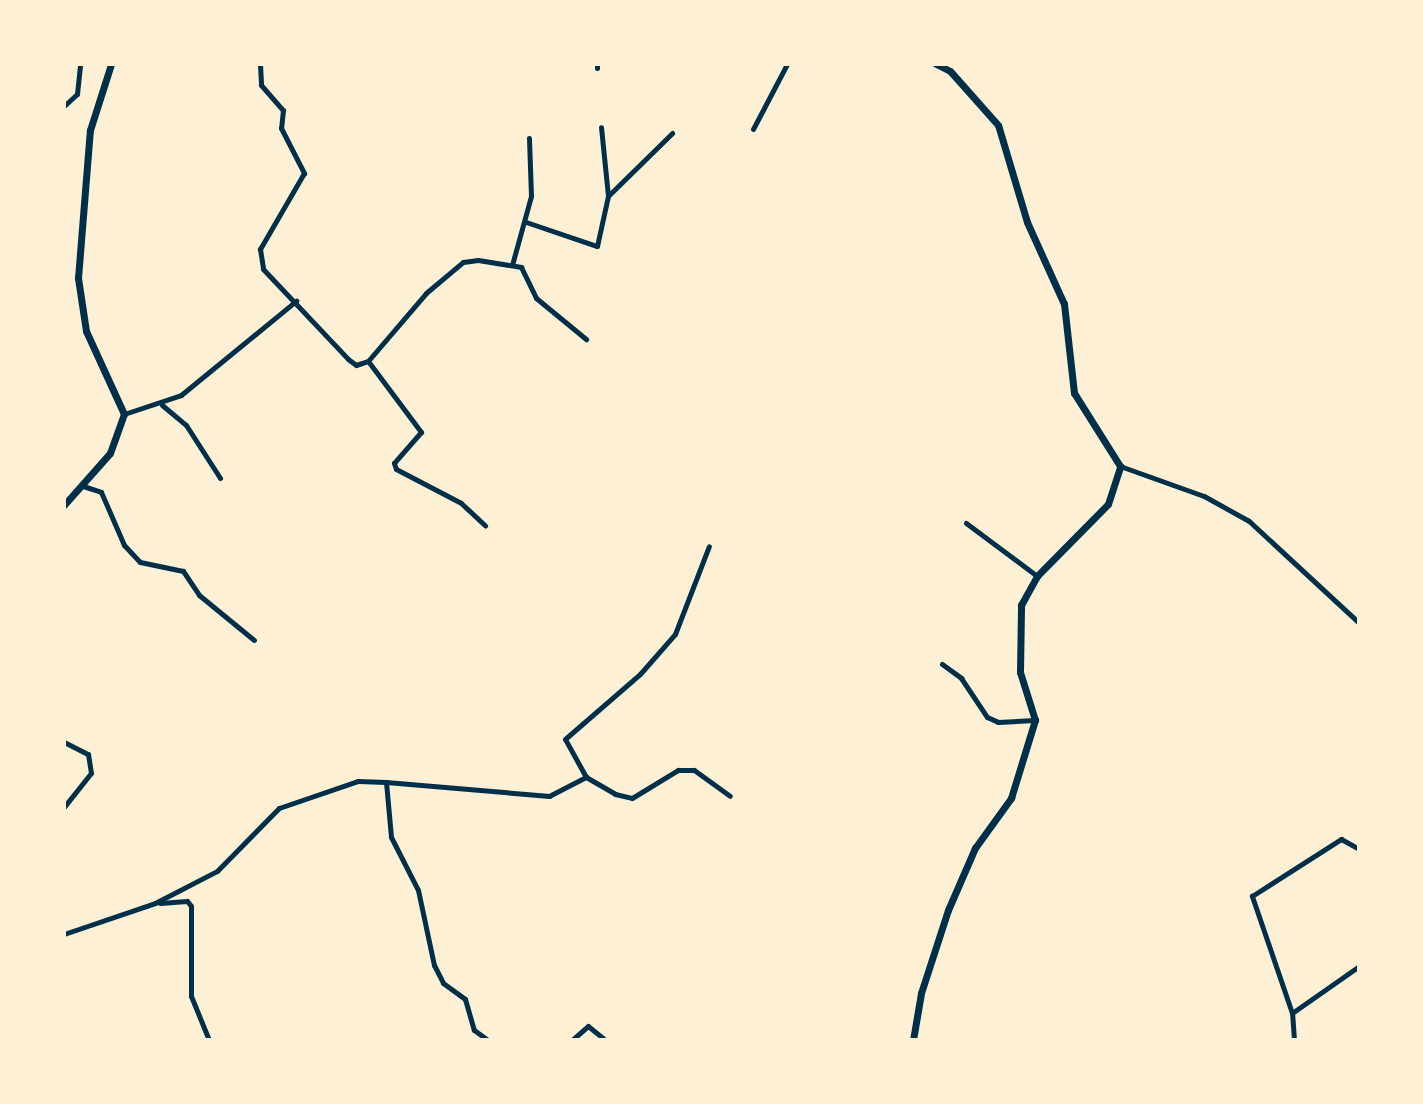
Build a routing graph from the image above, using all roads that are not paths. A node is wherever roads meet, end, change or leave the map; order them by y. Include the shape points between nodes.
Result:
1 (80, 64) edge
2 (260, 64) edge
3 (787, 64) edge
4 (936, 64) edge
5 (109, 65) edge
6 (64, 106) edge
7 (601, 127) dead end
8 (753, 129) dead end
9 (672, 133) dead end
10 (529, 138) dead end
11 (608, 196) junction
12 (526, 222) junction
13 (512, 265) junction
14 (296, 301) junction
15 (586, 339) dead end
16 (368, 361) junction
17 (162, 405) junction
18 (124, 414) junction
19 (1120, 466) junction
20 (220, 478) dead end
21 (83, 486) junction
22 (64, 505) edge
23 (966, 523) dead end
24 (485, 525) dead end
25 (709, 546) dead end
26 (1037, 576) junction
27 (1359, 623) edge
28 (254, 640) dead end
29 (942, 664) dead end
30 (1035, 720) junction
31 (64, 742) edge
32 (586, 777) junction
33 (386, 782) junction
34 (730, 796) dead end
35 (64, 807) edge
36 (1359, 849) edge
37 (155, 903) junction
38 (64, 934) edge
39 (1359, 966) edge
40 (1292, 1013) junction
41 (209, 1040) edge
42 (488, 1040) edge
43 (572, 1040) edge
44 (605, 1040) edge
45 (913, 1040) edge
46 (1294, 1040) edge

1 - 6 street via 77,94
2 - 14 street via 261,85 283,110 281,128 304,173 260,258 263,269
3 - 8 street
4 - 19 street via 950,71 998,125 1027,222 1064,304 1074,393
5 - 18 street via 90,130 78,278 86,331
7 - 11 street
9 - 11 street
10 - 12 street via 531,196
11 - 12 street via 594,247
12 - 13 street
13 - 15 street via 521,267 536,298
13 - 16 street via 463,262 426,293
14 - 16 street via 348,359 356,365
14 - 17 street
16 - 24 street via 421,432 394,463 396,469 461,503
17 - 18 street
17 - 20 street via 186,425
18 - 21 street via 110,453
19 - 26 street via 1108,504
19 - 27 street via 1204,496 1249,521
21 - 22 street
21 - 28 street via 101,492 124,545 140,562 183,571 199,595
23 - 26 street
25 - 32 street via 675,634 640,674 565,739
26 - 30 street via 1017,625 1020,672
29 - 30 street via 961,678 987,717 998,722
30 - 45 street via 1011,798 975,848 948,910 921,993
31 - 35 street via 88,754 91,773
32 - 33 street via 549,796
32 - 34 street via 632,798 678,770 694,770
33 - 37 street via 358,781 279,808 217,871
33 - 42 street via 391,837 418,890 434,965 443,983 465,999 474,1030
36 - 40 street via 1341,839 1252,896
37 - 38 street
37 - 41 street via 187,901 191,906 191,996
39 - 40 street
40 - 46 street
43 - 44 street via 588,1026

